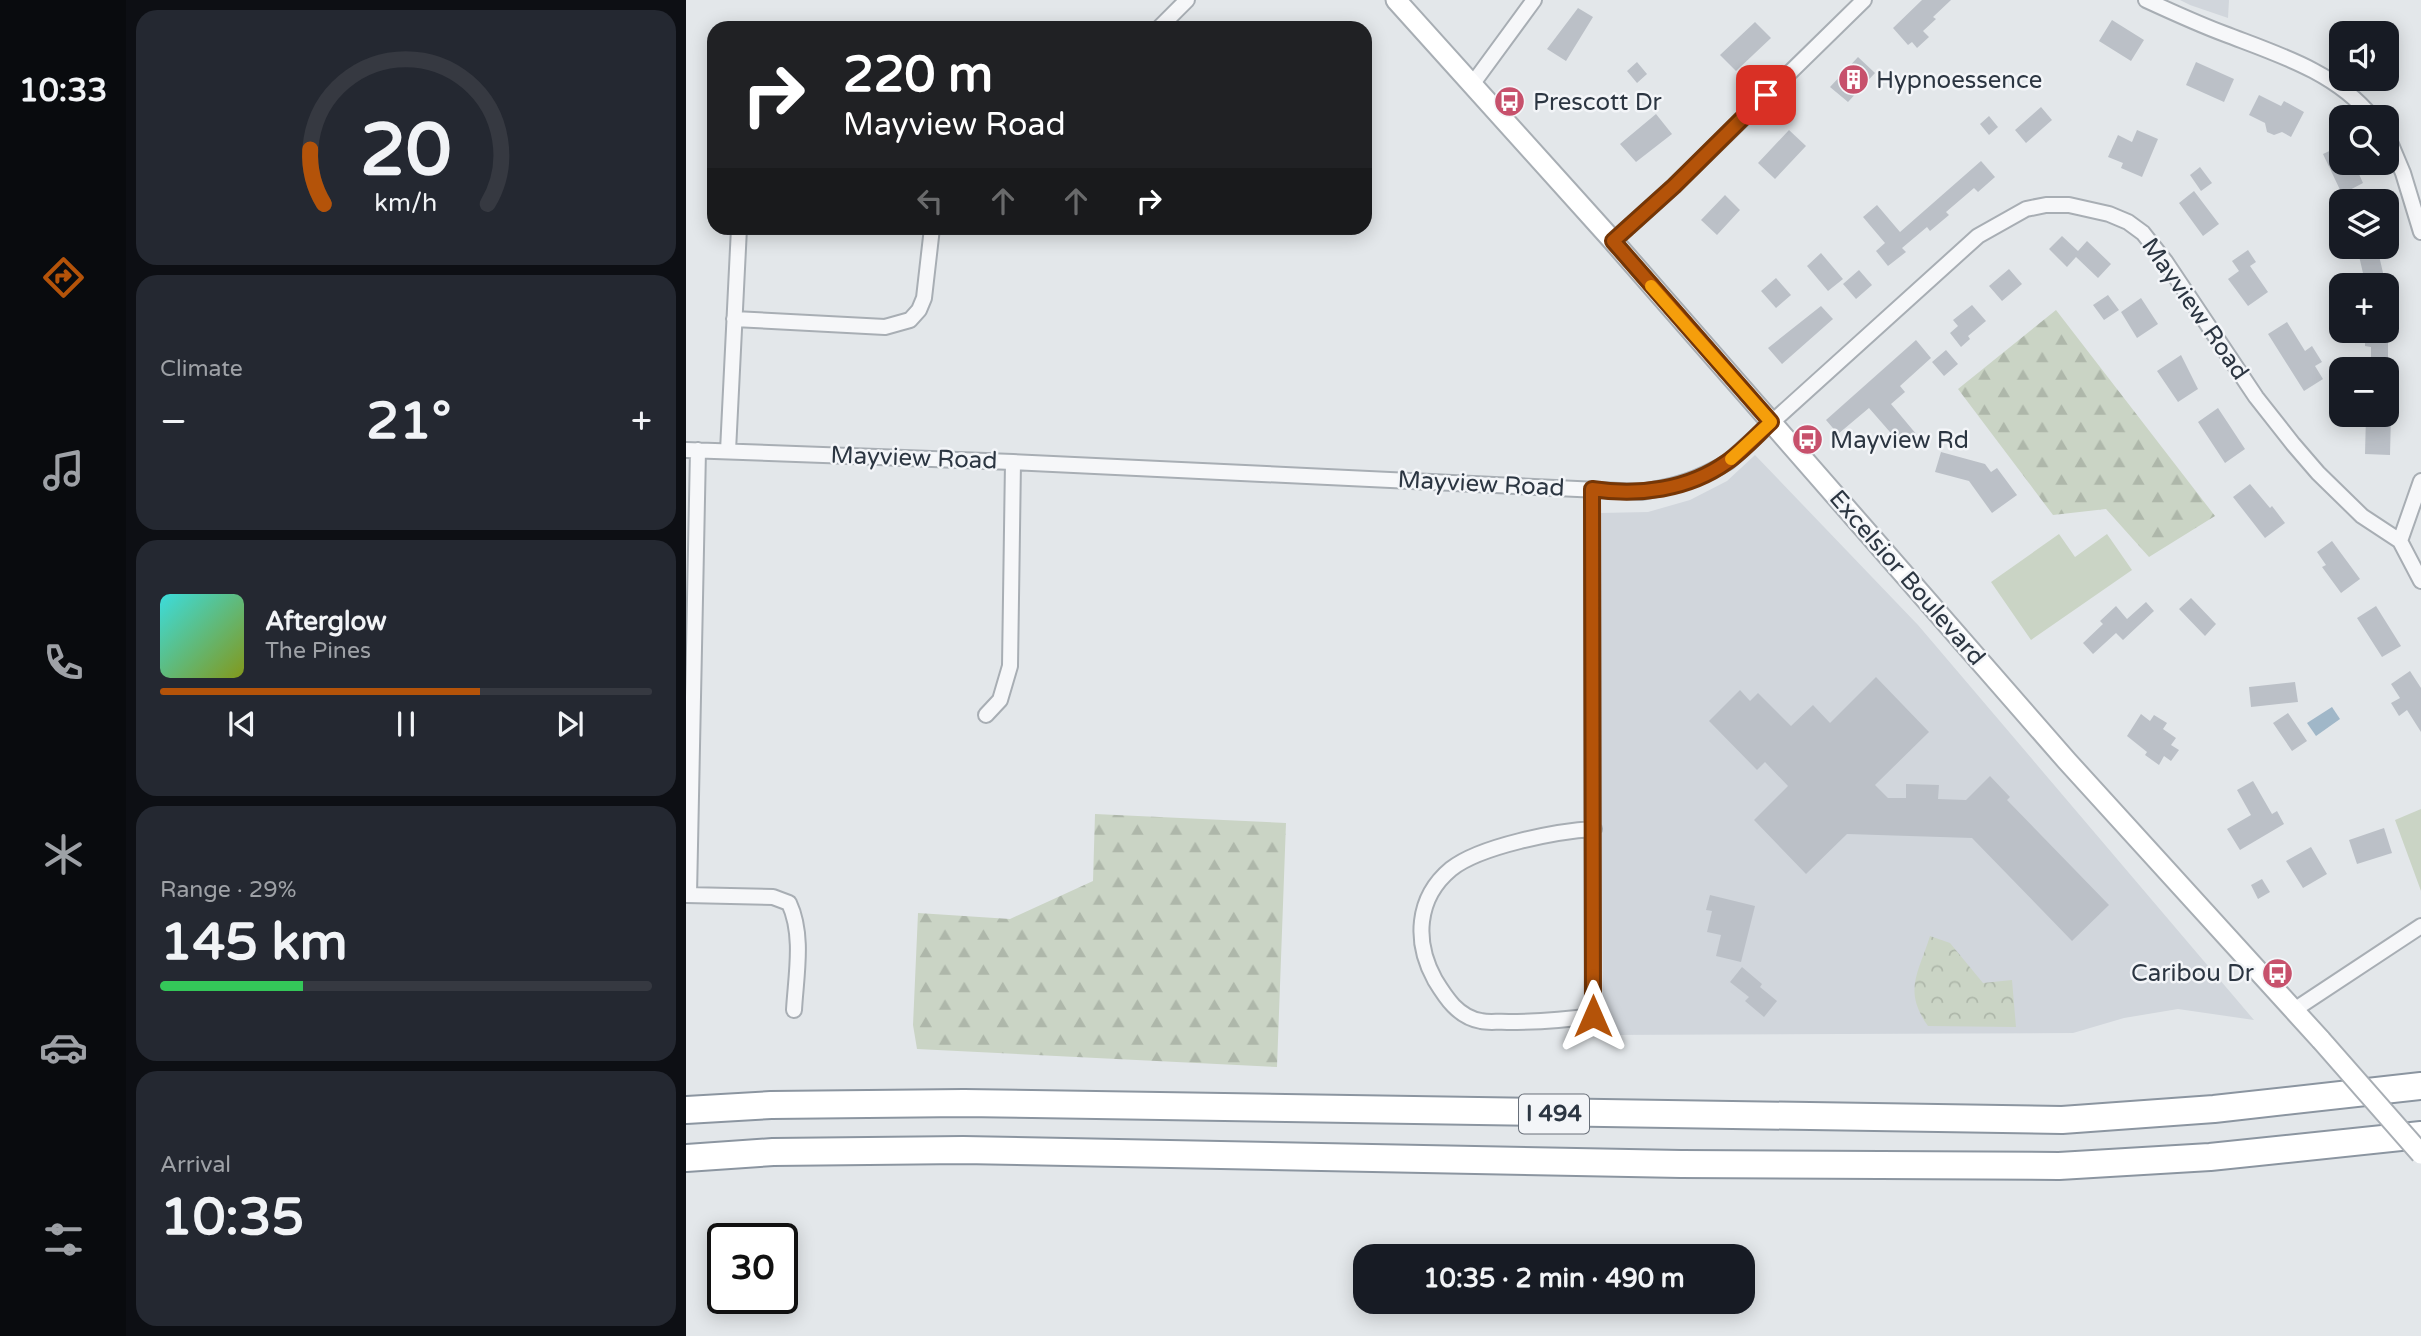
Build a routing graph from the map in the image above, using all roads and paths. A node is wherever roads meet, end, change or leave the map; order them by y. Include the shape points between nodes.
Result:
1 (1187, 0) edge
2 (1396, 0) edge
3 (1534, 0) edge
4 (1864, 0) edge
5 (2146, 0) edge
6 (1165, 21) edge
7 (1471, 86) junction
8 (2360, 105) edge
9 (2399, 164) edge
10 (2421, 232) edge
11 (739, 235) edge
12 (931, 235) edge
13 (1613, 241) junction
14 (734, 319) junction
15 (1771, 422) junction
16 (692, 450) edge
17 (728, 451) junction
18 (1013, 462) junction
19 (2421, 481) edge
20 (1592, 489) junction
21 (2400, 541) junction
22 (2421, 581) edge
23 (986, 715) dead end
24 (1594, 829) junction
25 (687, 895) edge
26 (2421, 926) edge
27 (794, 1010) dead end
28 (2294, 1010) junction
29 (2421, 1086) edge
30 (686, 1110) edge
31 (2421, 1135) edge
32 (2421, 1154) edge
33 (686, 1158) edge

1 - 6 street
2 - 7 main road, Excelsior Boulevard
3 - 7 street
4 - 13 street
5 - 8 street via 2304,65
7 - 13 main road, Excelsior Boulevard
9 - 10 street
11 - 14 street
12 - 14 street via 923,298 910,320 885,327
13 - 15 main road, Excelsior Boulevard
14 - 17 street
15 - 20 street, Mayview Road via 1728,462 1701,478 1641,492
15 - 21 street, Mayview Road via 1978,236 2026,209 2069,205 2091,209 2128,222 2143,233 2293,444 2362,516
15 - 28 main road, Excelsior Boulevard
16 - 17 street, Mayview Road
16 - 25 street
17 - 18 street, Mayview Road
18 - 20 street, Mayview Road
18 - 23 street via 1010,666 1000,700
19 - 21 street
20 - 24 street
21 - 22 street
24 - 24 street via 1566,831 1481,853 1451,869 1437,884 1421,917 1423,953 1452,1005 1465,1015 1481,1021 1593,1016
25 - 27 street via 772,897 789,903 797,933
26 - 28 street
28 - 32 main road, Excelsior Boulevard, bridge
29 - 30 highway, I 494 via 2062,1120 964,1103
31 - 33 highway, I 494 via 2210,1157 2059,1166 1681,1164 963,1150

